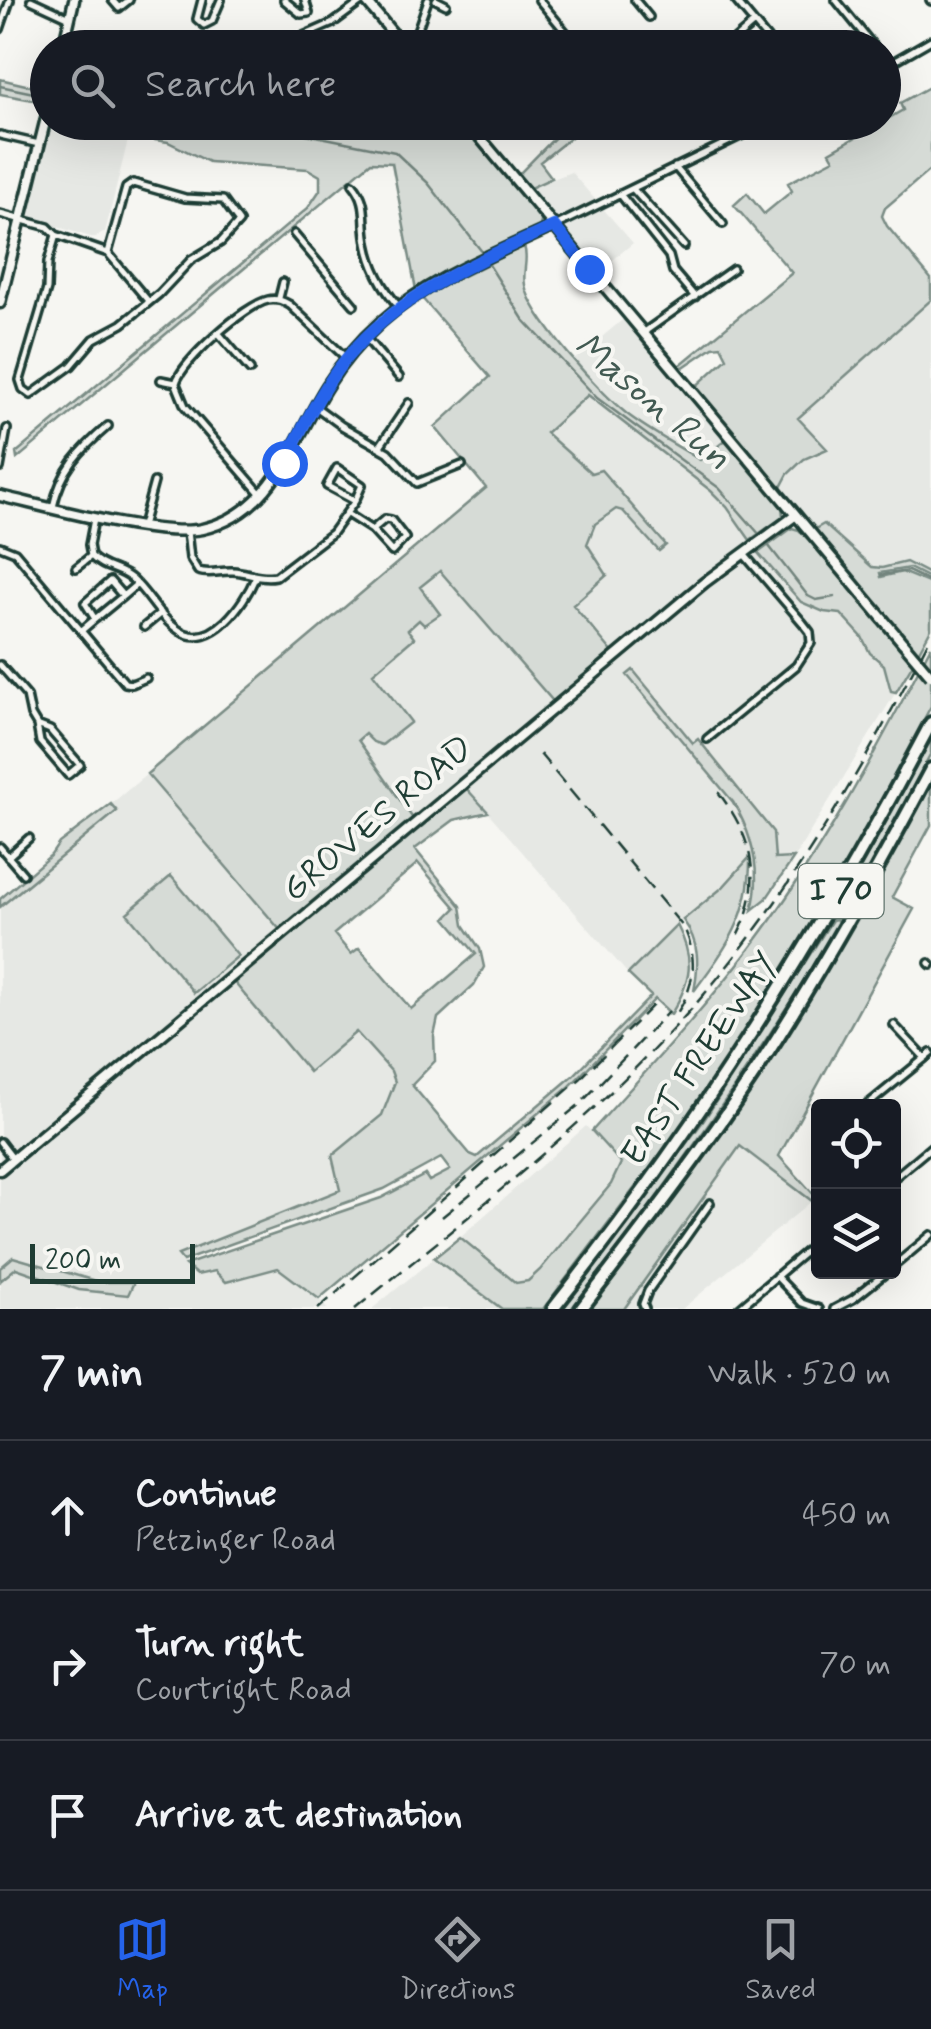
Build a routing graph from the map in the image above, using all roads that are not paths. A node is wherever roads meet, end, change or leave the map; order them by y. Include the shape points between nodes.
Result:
1 (10, 0) edge
2 (31, 0) edge
3 (74, 0) edge
4 (112, 0) edge
5 (129, 0) edge
6 (202, 0) edge
7 (221, 0) edge
8 (284, 0) edge
9 (305, 0) edge
10 (364, 0) edge
11 (432, 0) edge
12 (539, 0) edge
13 (635, 0) edge
14 (735, 0) edge
15 (836, 0) edge
16 (446, 4) dead end
17 (649, 16) dead end
18 (70, 18) junction
19 (754, 23) junction
20 (0, 29) edge
21 (67, 30) edge
22 (315, 30) edge
23 (390, 30) edge
24 (418, 30) edge
25 (564, 30) edge
26 (746, 30) edge
27 (760, 30) edge
28 (861, 30) edge
29 (931, 40) edge
30 (901, 57) edge
31 (0, 135) edge
32 (40, 140) edge
33 (481, 140) edge
34 (731, 140) edge
35 (39, 144) junction
36 (675, 167) junction
37 (354, 184) dead end
38 (632, 188) junction
39 (620, 194) junction
40 (0, 214) edge
41 (20, 219) junction
42 (723, 224) dead end
43 (554, 226) junction
44 (294, 234) dead end
45 (56, 236) junction
46 (684, 246) dead end
47 (108, 252) junction
48 (733, 269) dead end
49 (283, 282) dead end
50 (695, 297) junction
51 (279, 300) junction
52 (150, 302) junction
53 (0, 303) edge
54 (354, 305) dead end
55 (398, 307) junction
56 (220, 334) junction
57 (642, 334) junction
58 (365, 338) junction
59 (346, 359) junction
60 (250, 370) dead end
61 (399, 377) dead end
62 (161, 380) dead end
63 (176, 383) junction
64 (410, 403) dead end
65 (315, 407) junction
66 (108, 426) dead end
67 (7, 429) dead end
68 (380, 446) junction
69 (462, 465) dead end
70 (0, 468) edge
71 (154, 482) dead end
72 (262, 495) junction
73 (0, 496) edge
74 (354, 502) junction
75 (53, 507) junction
76 (347, 514) junction
77 (95, 516) junction
78 (796, 516) junction
79 (142, 526) junction
80 (372, 530) junction
81 (187, 531) junction
82 (0, 546) edge
83 (743, 552) junction
84 (91, 556) junction
85 (76, 568) dead end
86 (256, 577) junction
87 (137, 584) junction
88 (122, 596) junction
89 (162, 612) junction
90 (95, 619) junction
91 (144, 627) dead end
92 (81, 632) junction
93 (0, 664) edge
94 (931, 676) edge
95 (146, 678) dead end
96 (931, 723) edge
97 (37, 725) junction
98 (707, 739) dead end
99 (931, 769) edge
100 (29, 838) dead end
101 (0, 847) edge
102 (8, 857) junction
103 (23, 874) dead end
104 (894, 1025) dead end
105 (931, 1053) edge
106 (924, 1058) junction
107 (874, 1099) edge
108 (0, 1142) edge
109 (931, 1147) edge
110 (14, 1159) junction
111 (0, 1170) edge
112 (901, 1172) edge
113 (710, 1203) dead end
114 (931, 1235) edge
115 (811, 1246) edge
116 (901, 1260) edge
117 (776, 1276) junction
118 (878, 1279) edge
119 (553, 1309) edge
120 (581, 1309) edge
121 (645, 1309) edge
122 (738, 1309) edge
123 (819, 1309) edge
124 (834, 1309) edge

1 - 20 street
2 - 18 street
3 - 18 street
4 - 5 street via 119,8
6 - 7 street via 197,18 204,25
8 - 9 street via 301,14 309,13
10 - 22 street
10 - 23 street
11 - 16 street
11 - 24 street
12 - 25 street
13 - 17 street
14 - 19 street
15 - 28 street
18 - 21 street
19 - 26 street
19 - 27 street
29 - 30 street
31 - 35 street
32 - 35 street
33 - 43 street
34 - 36 street
35 - 41 street
36 - 38 street
36 - 42 street
37 - 55 street via 365,201 376,272
38 - 39 street
38 - 46 street
39 - 43 street
39 - 50 street
40 - 41 street
41 - 45 street
41 - 53 street
43 - 55 street
43 - 57 street
44 - 54 street
45 - 47 street
45 - 52 street via 20,380 27,394 40,391 94,339
47 - 52 street
47 - 52 street via 126,188 134,183 185,198 223,200 238,226
48 - 50 street
49 - 51 street
50 - 57 street
51 - 56 street via 257,304
51 - 59 street
55 - 58 street
56 - 60 street
56 - 63 street via 184,364
57 - 78 street
58 - 59 street
58 - 61 street
59 - 65 street
62 - 63 street
63 - 72 street via 185,406
64 - 68 street
65 - 68 street
65 - 72 street
66 - 75 street via 66,469
67 - 70 street
68 - 69 street via 417,483
71 - 79 street
72 - 81 street via 236,516
73 - 75 street
74 - 74 street via 362,484 337,468 327,486
74 - 76 street
75 - 77 street
76 - 80 street
76 - 86 street via 292,566
77 - 79 street
77 - 84 street
78 - 83 street, GROVES ROAD
78 - 94 street, bridge
79 - 81 street
80 - 80 street via 392,552 405,540 389,519
81 - 86 street via 198,571
82 - 92 street via 15,552
83 - 98 street via 810,632 812,643 796,666
83 - 110 street, GROVES ROAD
84 - 85 street
84 - 87 street
86 - 89 street via 242,603 203,634 180,632
87 - 88 street
87 - 89 street
88 - 90 street
88 - 90 street via 110,581 84,606
89 - 91 street
90 - 92 street
92 - 95 street via 128,684
93 - 97 street via 27,696
96 - 119 highway, EAST FREEWAY / I 70 via 765,1016 683,1138
97 - 97 street via 50,730 80,764 68,775 40,742
99 - 120 highway, EAST FREEWAY / I 70 via 756,1070
100 - 102 street
101 - 102 street
102 - 103 street
104 - 106 street
105 - 106 street
106 - 107 street
108 - 110 street
109 - 112 street
110 - 111 street, GROVES ROAD
113 - 121 street via 648,1290
114 - 116 street
115 - 117 street
117 - 122 street
117 - 123 street via 802,1304
118 - 124 street

